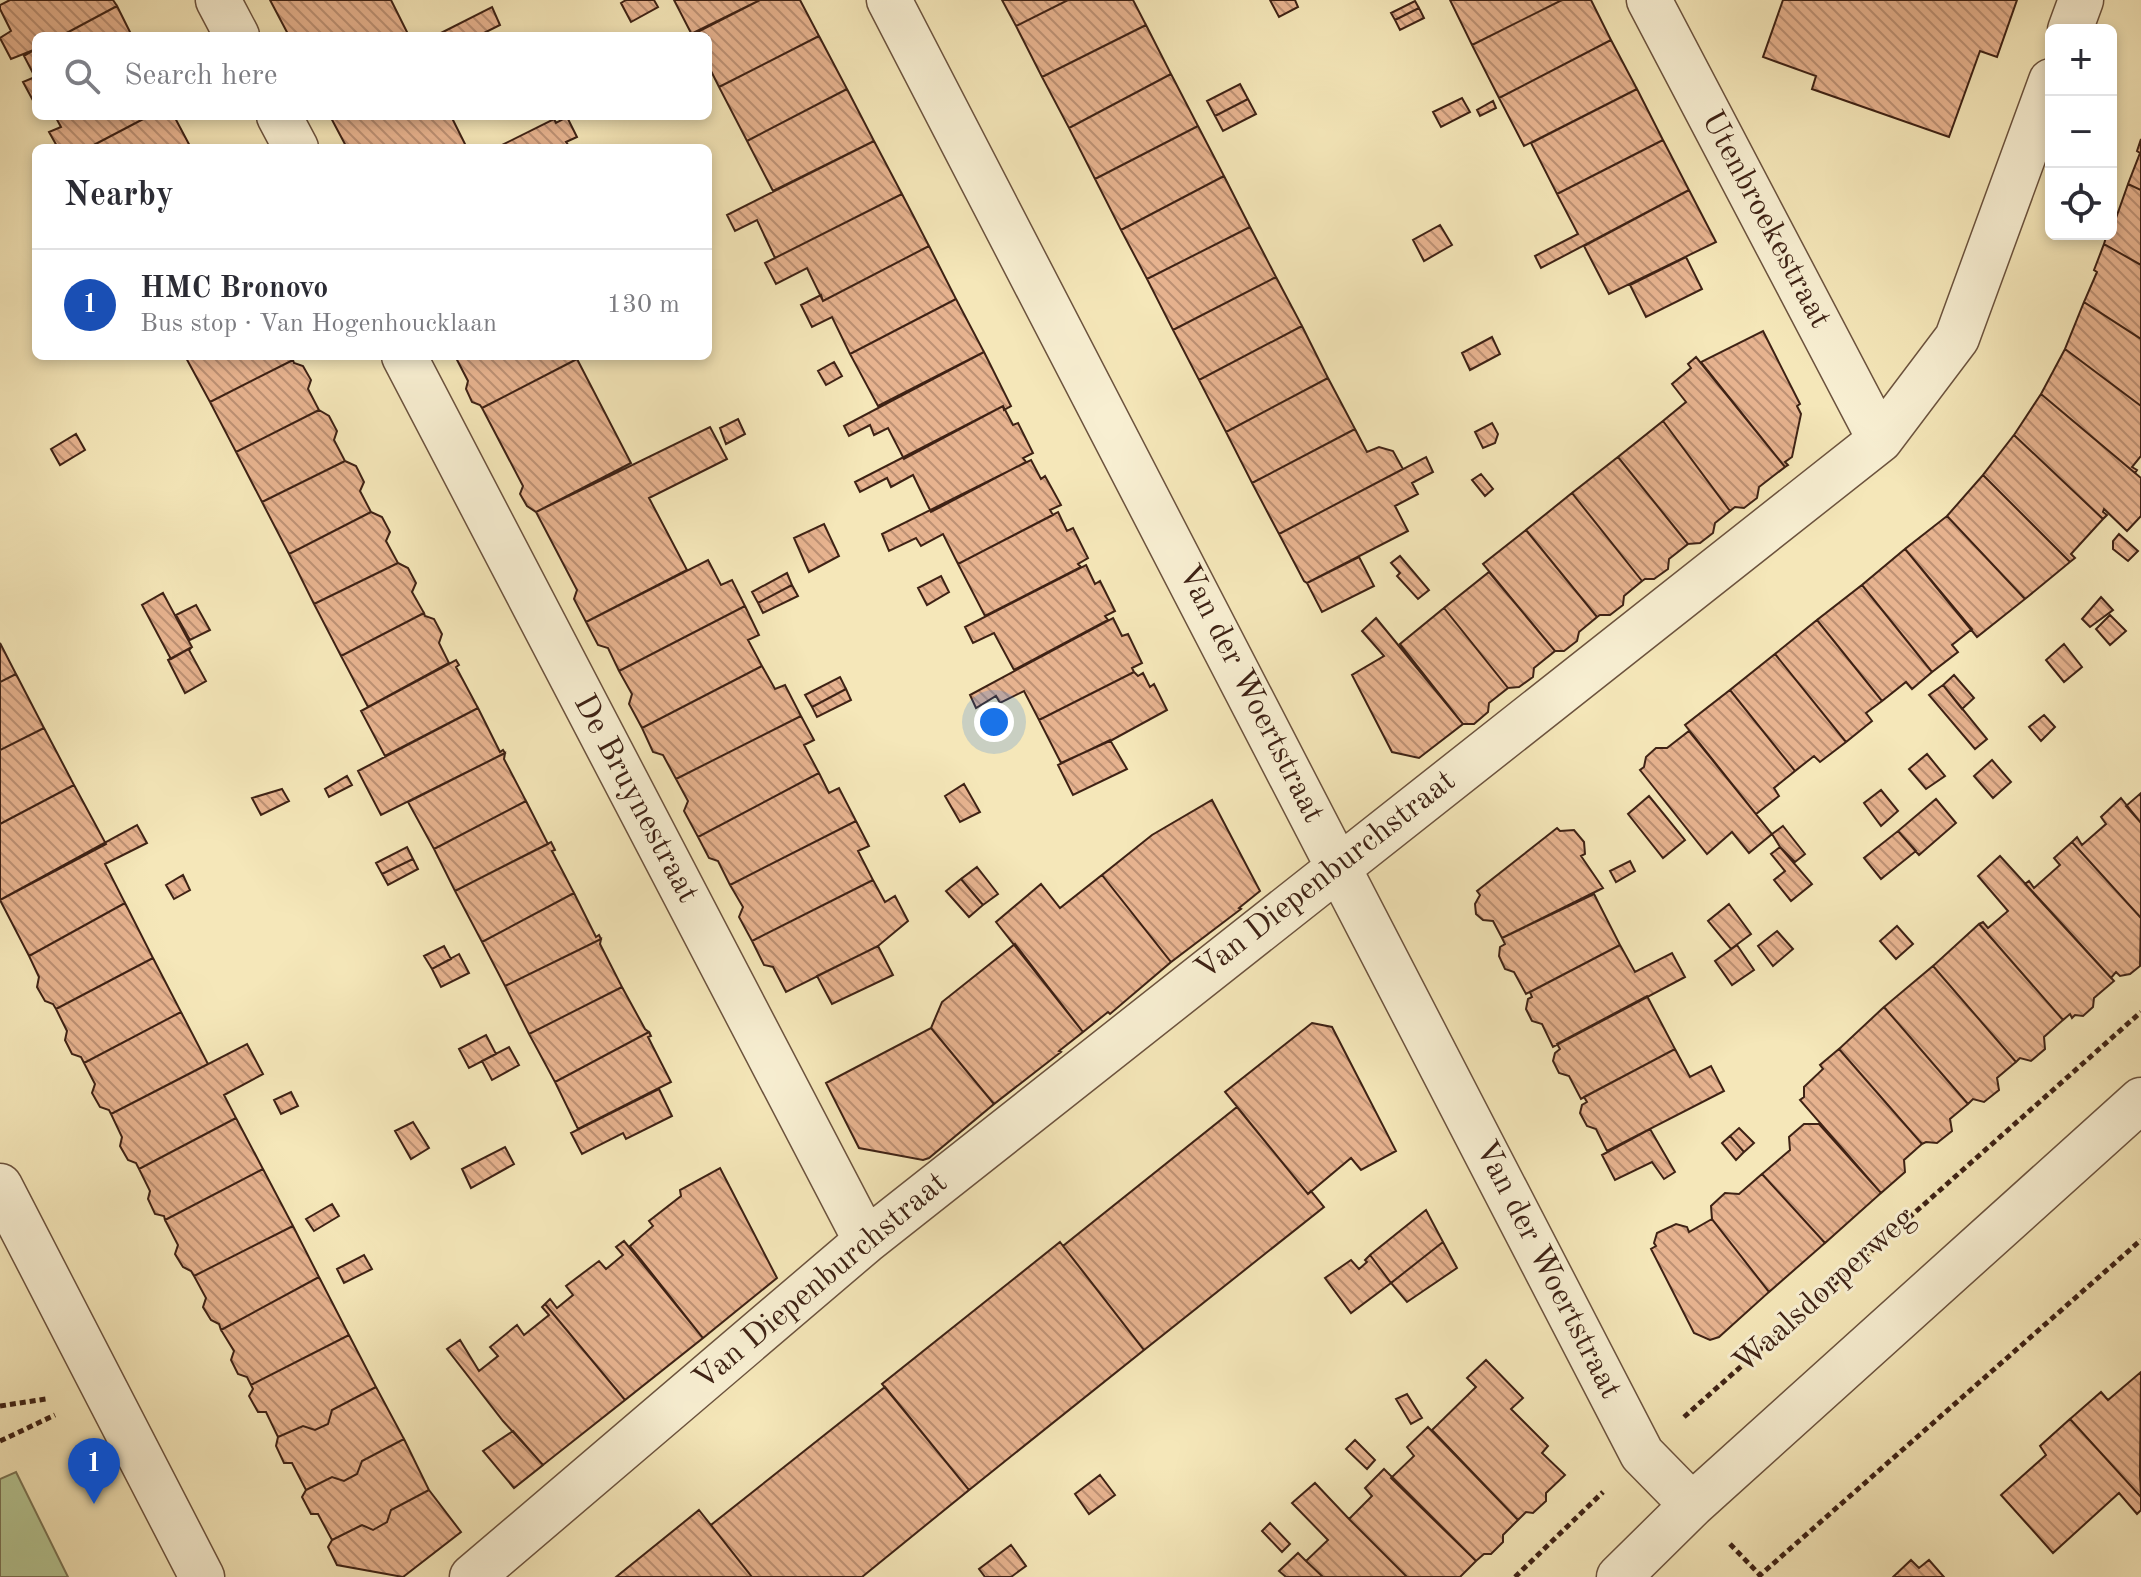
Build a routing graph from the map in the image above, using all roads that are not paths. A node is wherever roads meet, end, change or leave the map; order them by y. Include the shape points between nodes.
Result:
1 (218, 0) edge
2 (889, 0) edge
3 (1649, 0) edge
4 (2081, 0) edge
5 (2072, 24) edge
6 (235, 32) edge
7 (2046, 96) edge
8 (281, 120) edge
9 (294, 144) edge
10 (406, 360) edge
11 (1880, 440) junction
12 (1339, 865) junction
13 (2141, 1100) edge
14 (0, 1186) edge
15 (866, 1241) junction
16 (1692, 1505) junction
17 (202, 1577) edge
18 (472, 1577) edge
19 (1619, 1577) edge

1 - 6 street
2 - 12 street, Van der Woertstraat
3 - 11 street, Utenbroekestraat
4 - 5 street
7 - 11 street, Van Diepenburchstraat via 1957,338
8 - 9 street
10 - 15 street, De Bruynestraat
11 - 12 street, Van Diepenburchstraat
12 - 15 street, Van Diepenburchstraat
12 - 16 street, Van der Woertstraat via 1642,1454
13 - 16 street
14 - 17 street
15 - 18 street, Van Diepenburchstraat
16 - 19 street

